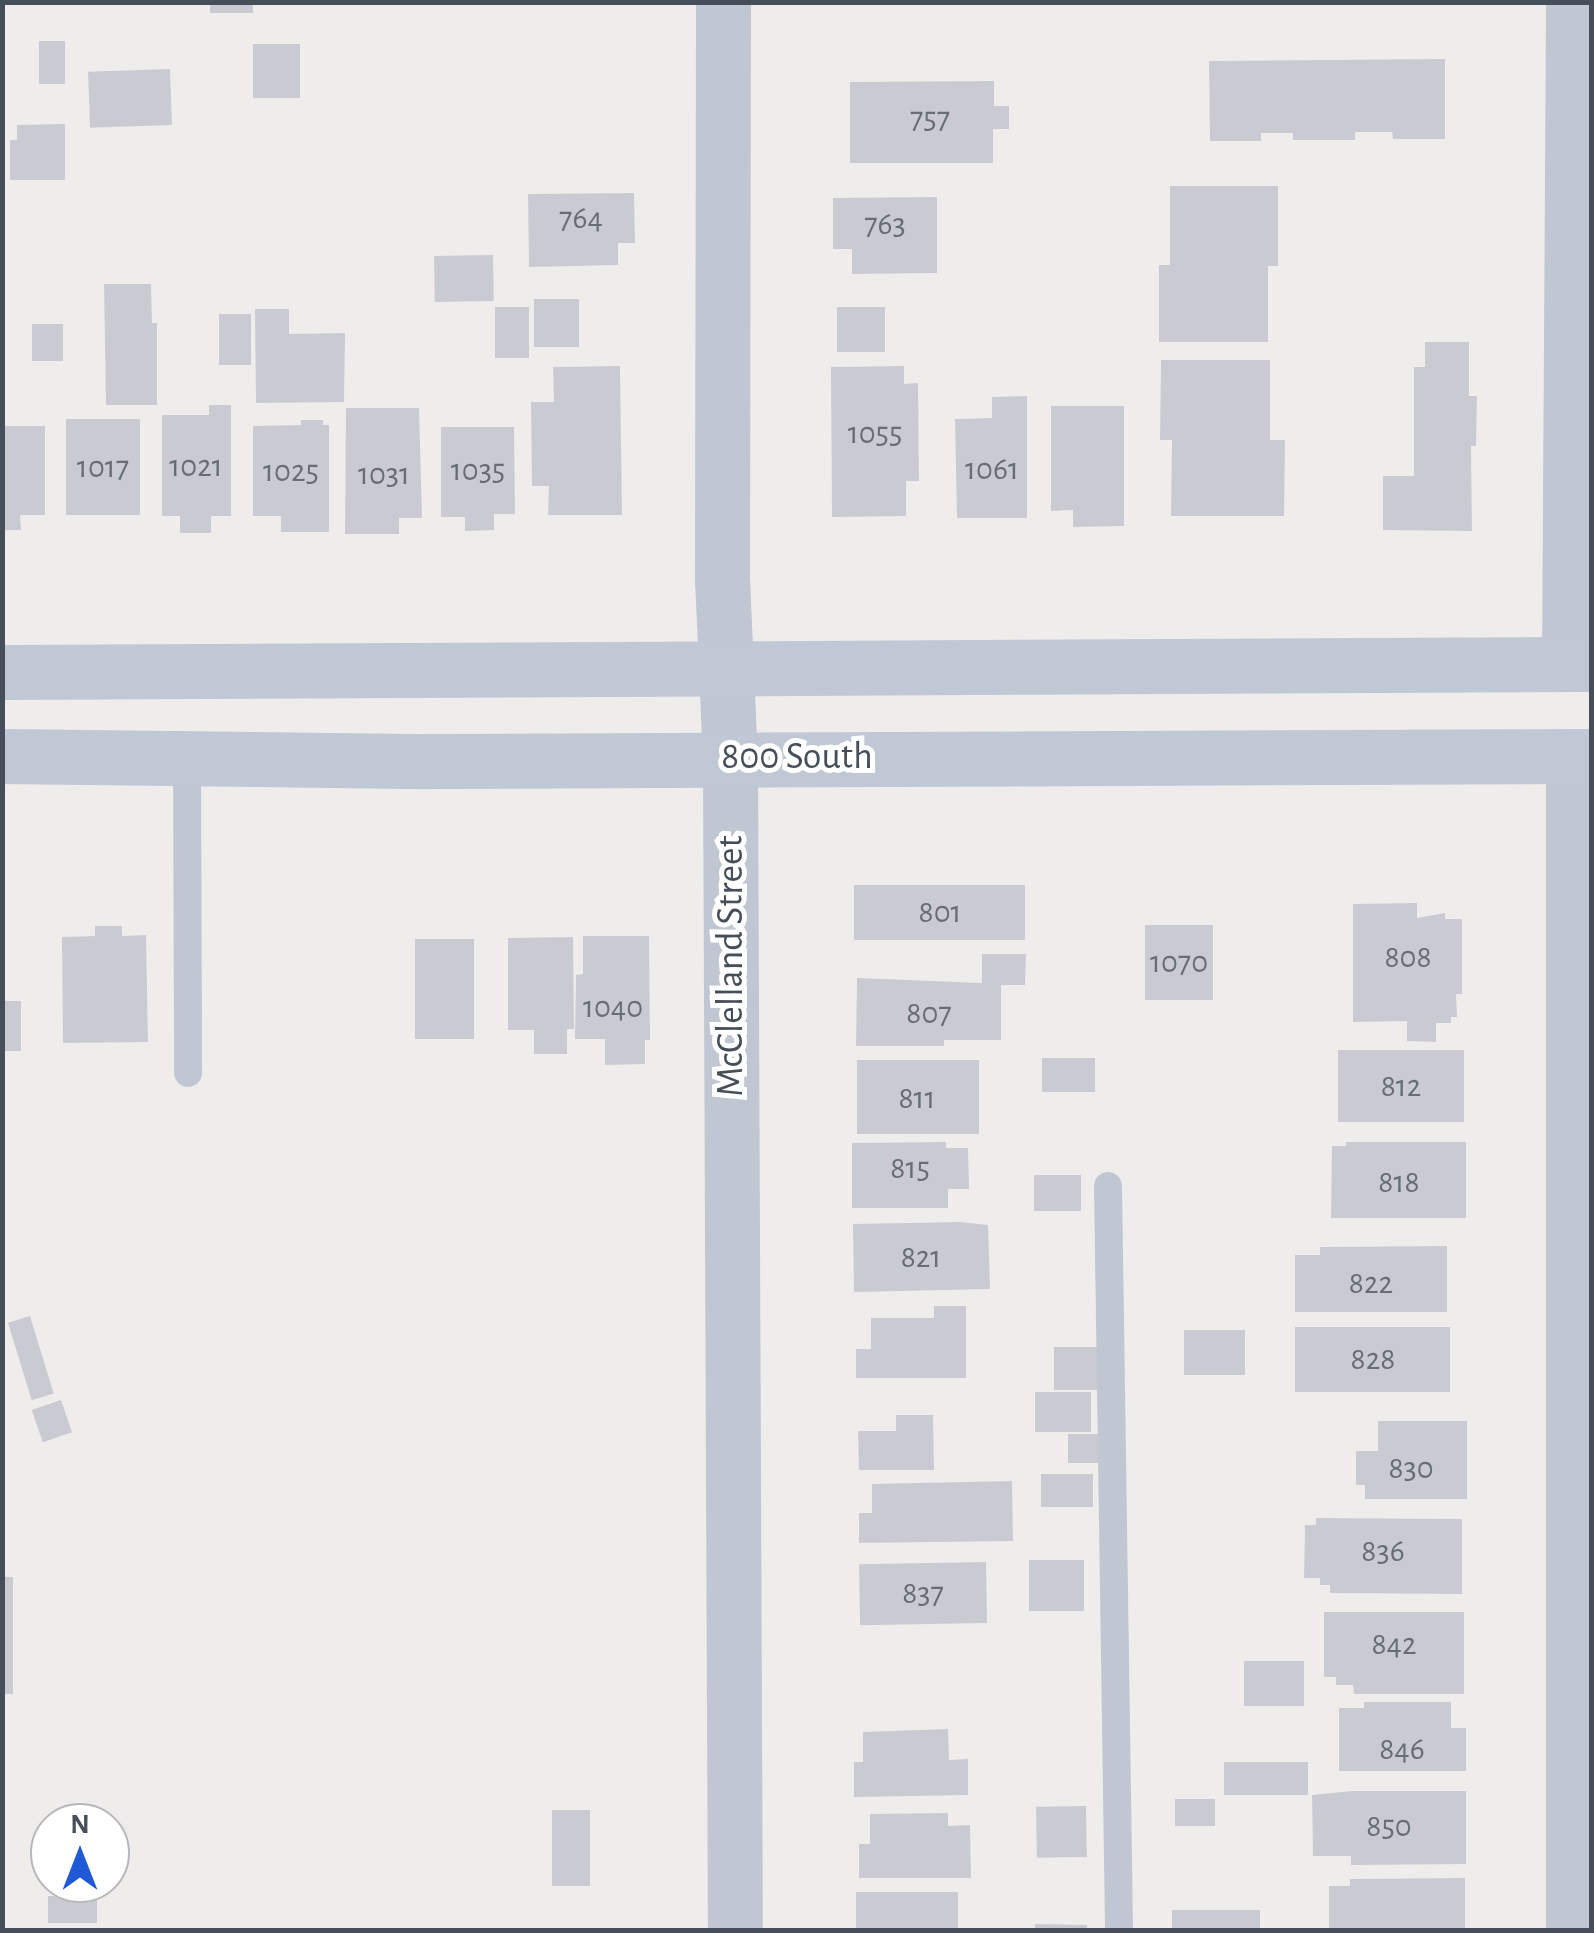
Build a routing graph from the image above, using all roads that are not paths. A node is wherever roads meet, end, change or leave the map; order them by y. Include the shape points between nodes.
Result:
1 (723, 2) edge
2 (1573, 2) edge
3 (1580, 664) edge
4 (726, 666) junction
5 (2, 672) edge
6 (2, 756) edge
7 (1582, 756) edge
8 (186, 758) junction
9 (730, 758) junction
10 (188, 1073) dead end
11 (1108, 1186) dead end
12 (1582, 1644) edge
13 (735, 1930) edge
14 (1119, 1930) edge
15 (1572, 1930) edge

1 - 4 street, McClelland Street
2 - 3 street
3 - 4 main road
4 - 5 main road
4 - 9 street, McClelland Street
6 - 8 main road, 800 South
7 - 9 main road, 800 South
7 - 12 street
8 - 9 main road, 800 South
8 - 10 lane
9 - 13 street, McClelland Street
11 - 14 lane
12 - 15 street

